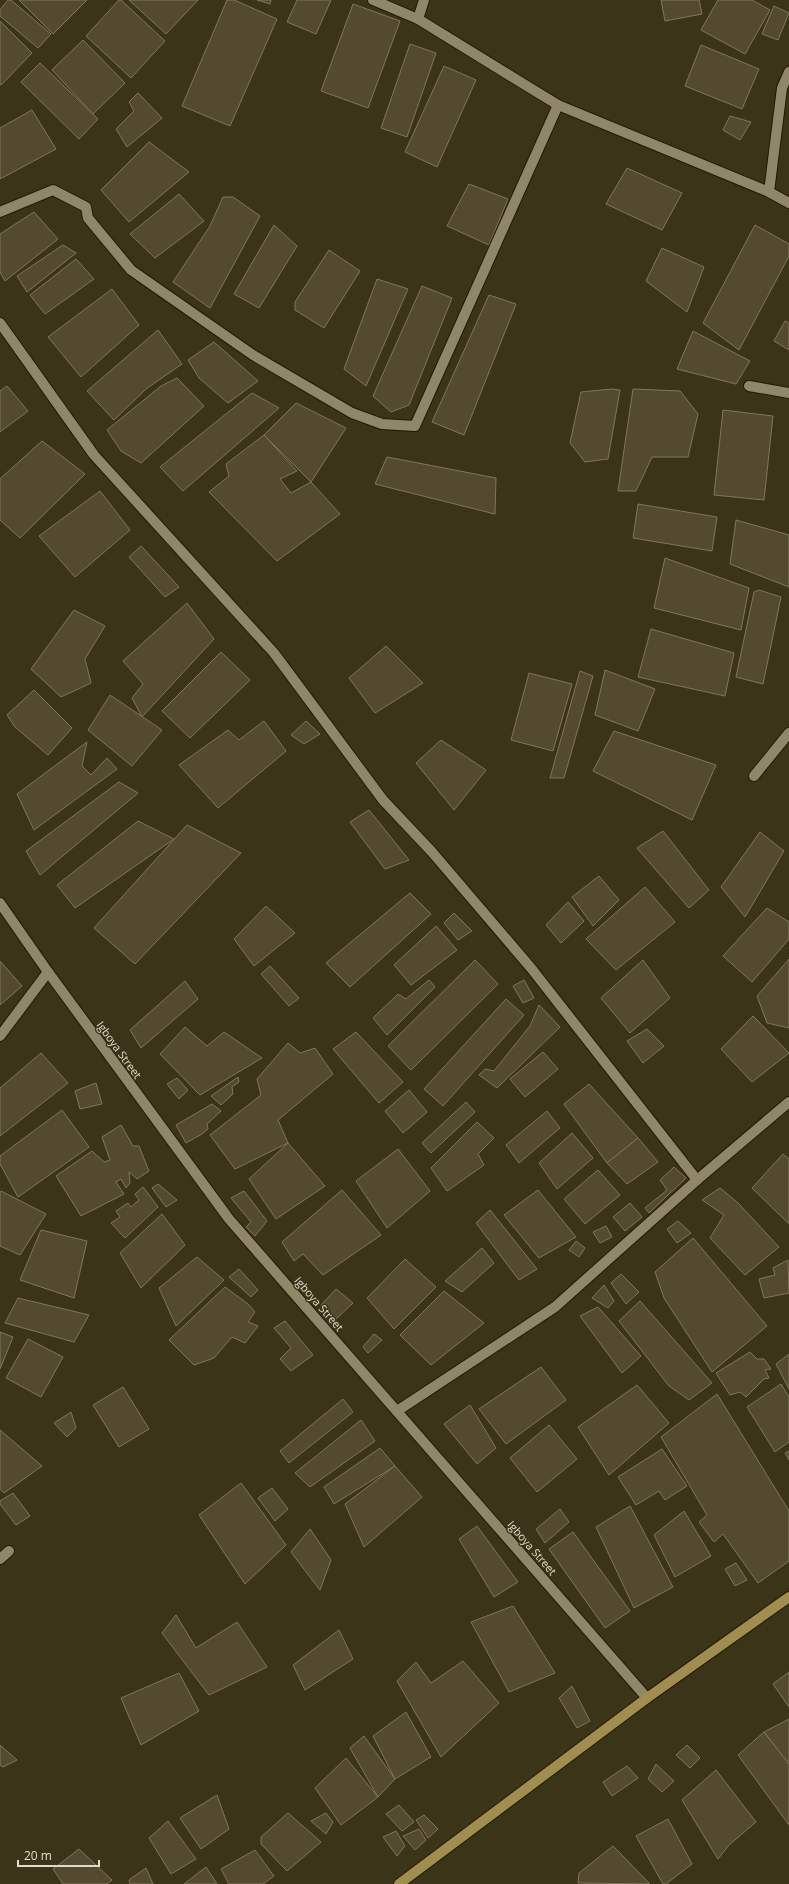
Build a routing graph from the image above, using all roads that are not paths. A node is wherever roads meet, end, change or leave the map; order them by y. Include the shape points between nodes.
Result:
1 (373, 0) edge
2 (424, 0) edge
3 (418, 18) junction
4 (789, 72) edge
5 (558, 105) junction
6 (769, 192) junction
7 (789, 203) edge
8 (0, 212) edge
9 (0, 322) edge
10 (749, 386) dead end
11 (789, 393) edge
12 (789, 733) edge
13 (754, 776) dead end
14 (0, 903) edge
15 (48, 972) junction
16 (0, 1036) edge
17 (789, 1102) edge
18 (697, 1180) junction
19 (397, 1411) junction
20 (9, 1551) dead end
21 (0, 1559) edge
22 (789, 1597) edge
23 (647, 1698) junction
24 (399, 1884) edge

1 - 3 street
2 - 3 street
3 - 5 street
4 - 6 street via 782,88
5 - 6 street
5 - 8 street via 415,426 382,424 352,413 254,355 131,270 88,218 86,207 53,190
6 - 7 street
9 - 18 street via 94,455 274,653 383,800 432,852 530,968
10 - 11 street
12 - 13 street
14 - 15 street, Igboya Street
15 - 16 street
15 - 19 street, Igboya Street via 229,1219
17 - 18 street
18 - 19 street via 555,1307
19 - 23 street, Igboya Street
20 - 21 street
22 - 23 main road
23 - 24 main road

